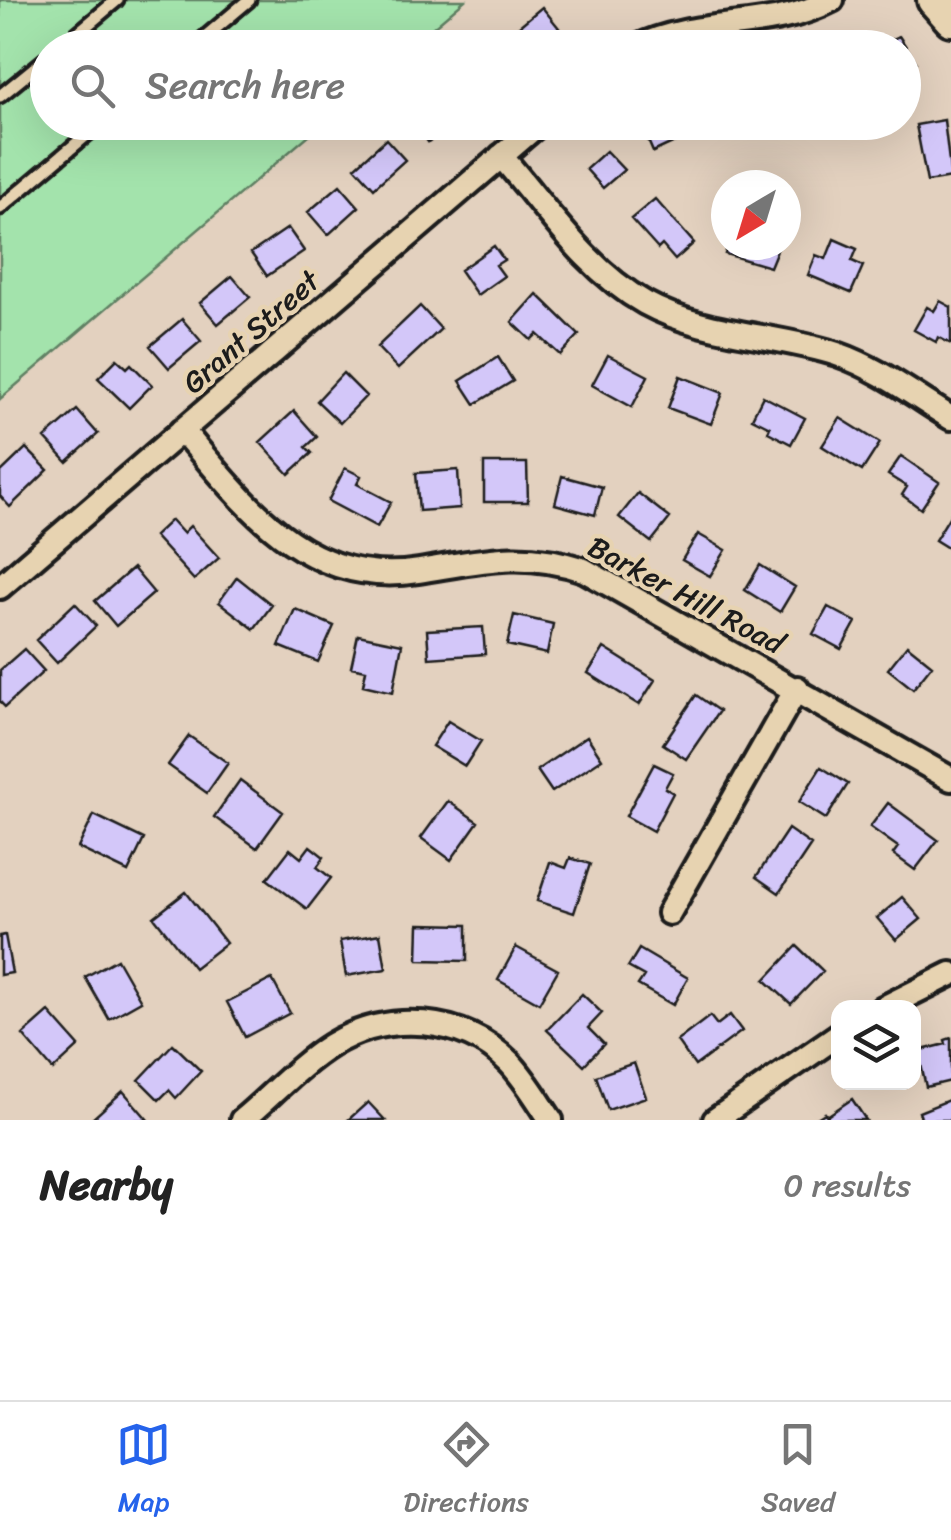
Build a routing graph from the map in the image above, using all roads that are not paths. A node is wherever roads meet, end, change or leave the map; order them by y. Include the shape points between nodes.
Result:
1 (118, 0) edge
2 (249, 0) edge
3 (832, 0) edge
4 (934, 0) edge
5 (951, 20) edge
6 (82, 30) edge
7 (213, 30) edge
8 (684, 30) edge
9 (30, 72) edge
10 (0, 96) edge
11 (81, 140) edge
12 (520, 140) edge
13 (501, 156) junction
14 (0, 208) edge
15 (951, 418) edge
16 (182, 430) junction
17 (0, 587) edge
18 (797, 688) junction
19 (951, 779) edge
20 (669, 913) dead end
21 (951, 974) edge
22 (899, 1000) edge
23 (831, 1040) edge
24 (242, 1120) edge
25 (551, 1120) edge
26 (715, 1120) edge

1 - 6 lane
2 - 7 lane
3 - 8 street via 787,18
4 - 5 main road
9 - 10 lane
11 - 14 lane
12 - 13 street, Grant Street
13 - 15 street via 599,268 647,304 836,354
13 - 16 street, Grant Street
16 - 17 street, Grant Street
16 - 18 street, Barker Hill Road via 269,528 322,560 382,572 498,556 557,561 611,583
18 - 19 street, Barker Hill Road
18 - 20 street
21 - 22 street
23 - 26 street
24 - 25 street via 327,1047 378,1025 406,1022 436,1024 486,1044 509,1062

